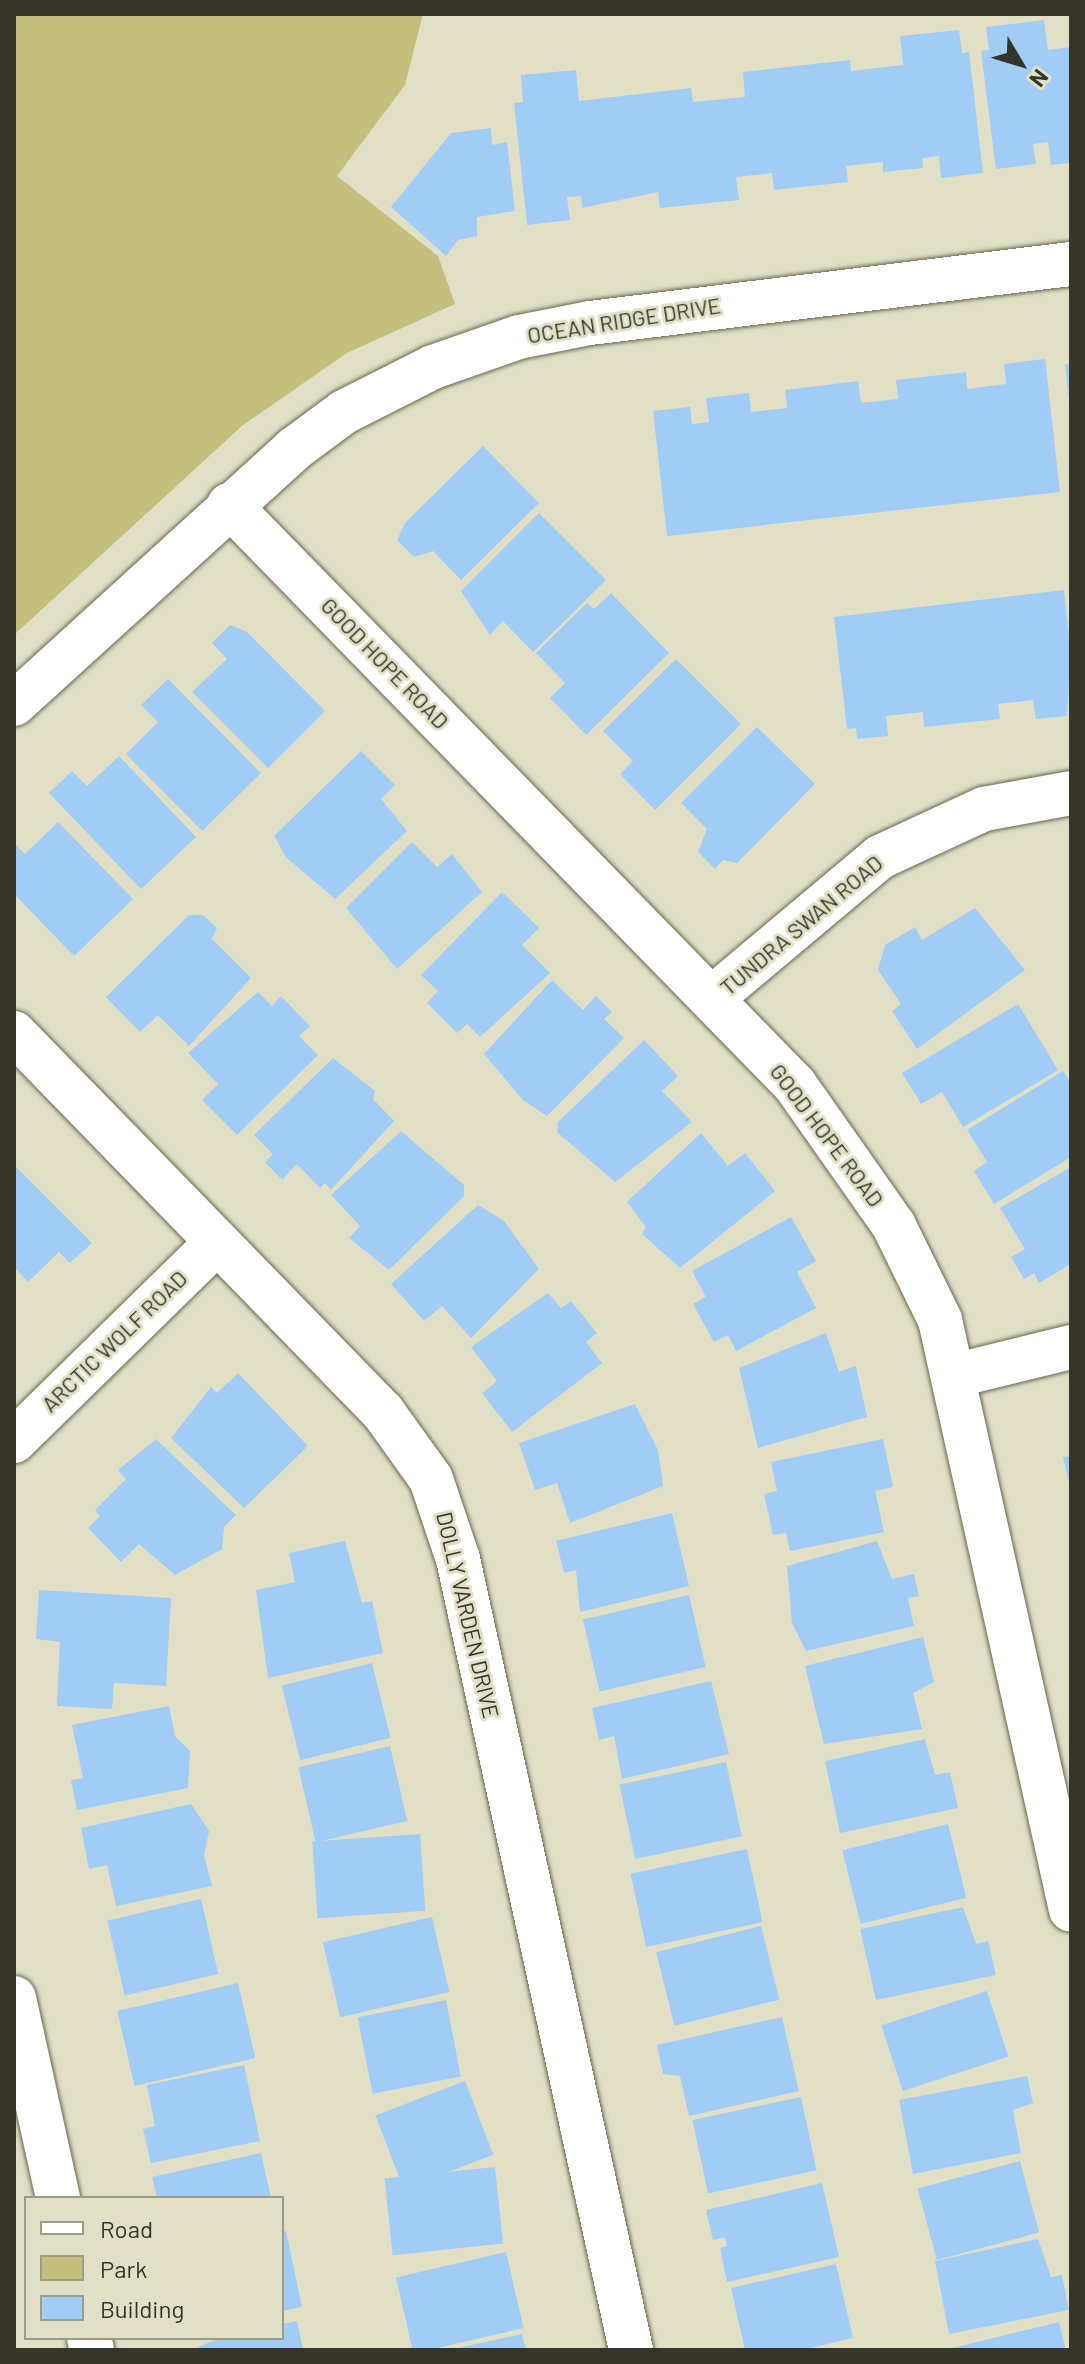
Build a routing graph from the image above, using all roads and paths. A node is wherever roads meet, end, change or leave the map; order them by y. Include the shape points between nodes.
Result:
1 (1071, 264) edge
2 (229, 505) junction
3 (14, 704) edge
4 (1071, 793) edge
5 (712, 998) junction
6 (14, 1033) edge
7 (216, 1243) junction
8 (1071, 1347) edge
9 (953, 1376) junction
10 (14, 1441) edge
11 (1069, 1896) edge
12 (14, 1998) edge
13 (58, 2196) edge
14 (631, 2350) edge

1 - 2 street, OCEAN RIDGE DRIVE via 674,310 519,337 433,367 344,412
2 - 3 street, OCEAN RIDGE DRIVE
2 - 5 street, GOOD HOPE ROAD
4 - 5 street, TUNDRA SWAN ROAD via 984,809 880,857
5 - 9 street, GOOD HOPE ROAD via 795,1085 894,1226 940,1320
6 - 7 street, DOLLY VARDEN DRIVE
7 - 10 street, ARCTIC WOLF ROAD
7 - 14 street, DOLLY VARDEN DRIVE via 383,1412 431,1479 448,1519
8 - 9 street
9 - 11 street, GOOD HOPE ROAD
12 - 13 street

